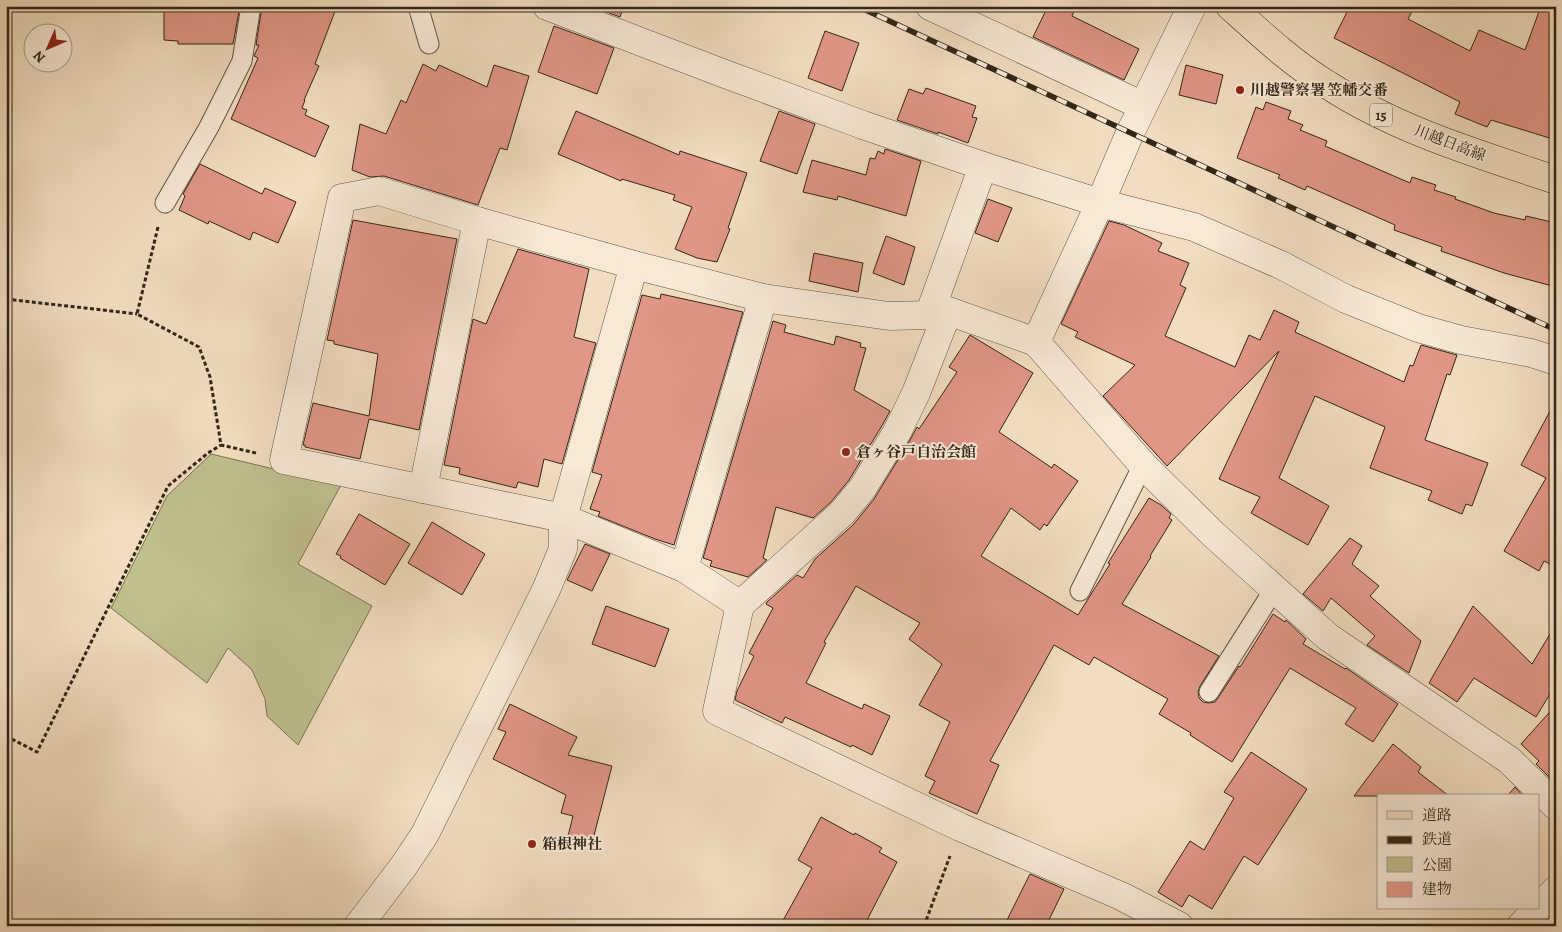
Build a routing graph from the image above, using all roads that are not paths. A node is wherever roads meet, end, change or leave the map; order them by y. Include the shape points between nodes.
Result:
1 (250, 6) edge
2 (418, 6) edge
3 (548, 6) edge
4 (930, 6) edge
5 (1192, 6) edge
6 (1230, 6) edge
7 (955, 12) edge
8 (429, 44) dead end
9 (1143, 106) junction
10 (984, 166) junction
11 (1556, 180) edge
12 (165, 203) road end
13 (1100, 203) junction
14 (477, 221) junction
15 (634, 265) junction
16 (763, 298) junction
17 (938, 313) junction
18 (1036, 342) junction
19 (1556, 361) edge
20 (1143, 465) junction
21 (423, 489) junction
22 (563, 518) junction
23 (684, 568) junction
24 (1275, 588) junction
25 (1080, 591) dead end
26 (740, 605) junction
27 (1209, 692) dead end
28 (1556, 806) edge
29 (1556, 890) edge
30 (1540, 906) edge
31 (1536, 910) edge
32 (358, 926) edge
33 (1179, 926) edge
34 (1521, 926) edge

1 - 12 lane via 242,61
2 - 8 lane
3 - 10 street via 863,125
4 - 7 street
5 - 9 street
6 - 11 main road, 川越日高線 / 15 via 1274,46 1328,85 1390,119
7 - 9 street
9 - 13 street
10 - 13 street
10 - 17 street
13 - 18 street
13 - 19 street via 1194,227 1346,299 1418,328
14 - 15 street
14 - 21 street
14 - 21 street via 379,191 342,198 284,460
15 - 16 street
15 - 22 street
16 - 17 street via 888,316
16 - 23 street
17 - 18 street
17 - 26 street via 916,394 862,489 842,513
18 - 20 street
20 - 24 street via 1213,534
20 - 25 lane
21 - 22 street
22 - 23 street
22 - 32 street via 563,549 546,590 425,834
23 - 26 street
24 - 27 lane
24 - 28 street via 1328,637 1509,760
26 - 33 street via 717,711 960,827 1121,896
29 - 30 street
31 - 34 street

